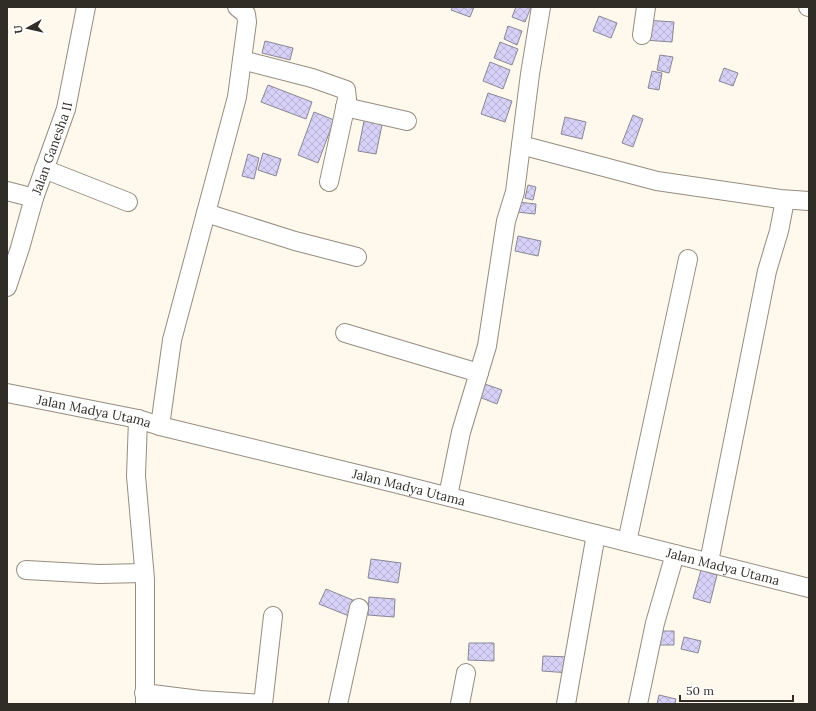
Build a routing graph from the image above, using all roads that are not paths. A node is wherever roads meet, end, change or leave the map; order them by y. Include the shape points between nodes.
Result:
1 (86, 7) edge
2 (237, 7) edge
3 (541, 7) edge
4 (646, 7) edge
5 (642, 35) dead end
6 (242, 60) junction
7 (345, 107) junction
8 (407, 121) dead end
9 (521, 147) junction
10 (44, 169) junction
11 (329, 182) dead end
12 (7, 191) edge
13 (34, 198) junction
14 (809, 201) edge
15 (128, 202) dead end
16 (783, 211) junction
17 (206, 213) junction
18 (357, 257) dead end
19 (688, 259) dead end
20 (7, 288) edge
21 (345, 333) dead end
22 (479, 373) junction
23 (7, 393) edge
24 (138, 418) junction
25 (160, 426) junction
26 (448, 496) junction
27 (596, 534) junction
28 (627, 542) junction
29 (675, 554) junction
30 (709, 562) junction
31 (26, 570) dead end
32 (144, 573) junction
33 (809, 588) edge
34 (359, 608) dead end
35 (273, 616) dead end
36 (466, 673) dead end
37 (144, 699) edge
38 (259, 704) edge
39 (338, 704) edge
40 (460, 704) edge
41 (566, 704) edge
42 (638, 704) edge

1 - 10 street, Jalan Ganesha II via 66,109
2 - 6 street via 246,14 247,22
3 - 9 street
4 - 5 street
6 - 7 street via 343,88 347,93
6 - 17 street via 237,97
7 - 8 street
7 - 11 street
9 - 16 street
9 - 22 street via 515,192 506,221 487,346
10 - 13 street, Jalan Ganesha II
10 - 15 street
12 - 13 street
13 - 20 street, Jalan Ganesha II
14 - 16 street
16 - 30 street via 767,271
17 - 18 street
17 - 25 street via 172,340
19 - 28 street
21 - 22 street
22 - 26 street via 461,432
23 - 24 street, Jalan Madya Utama
24 - 25 street, Jalan Madya Utama
24 - 32 street via 136,476
25 - 26 street, Jalan Madya Utama
26 - 27 street, Jalan Madya Utama
27 - 28 street, Jalan Madya Utama
27 - 41 street
28 - 29 street, Jalan Madya Utama
29 - 30 street, Jalan Madya Utama
29 - 42 street via 655,623
30 - 33 street, Jalan Madya Utama
31 - 32 street via 99,574
32 - 37 street
34 - 39 street
35 - 38 street
36 - 40 street
37 - 38 street

